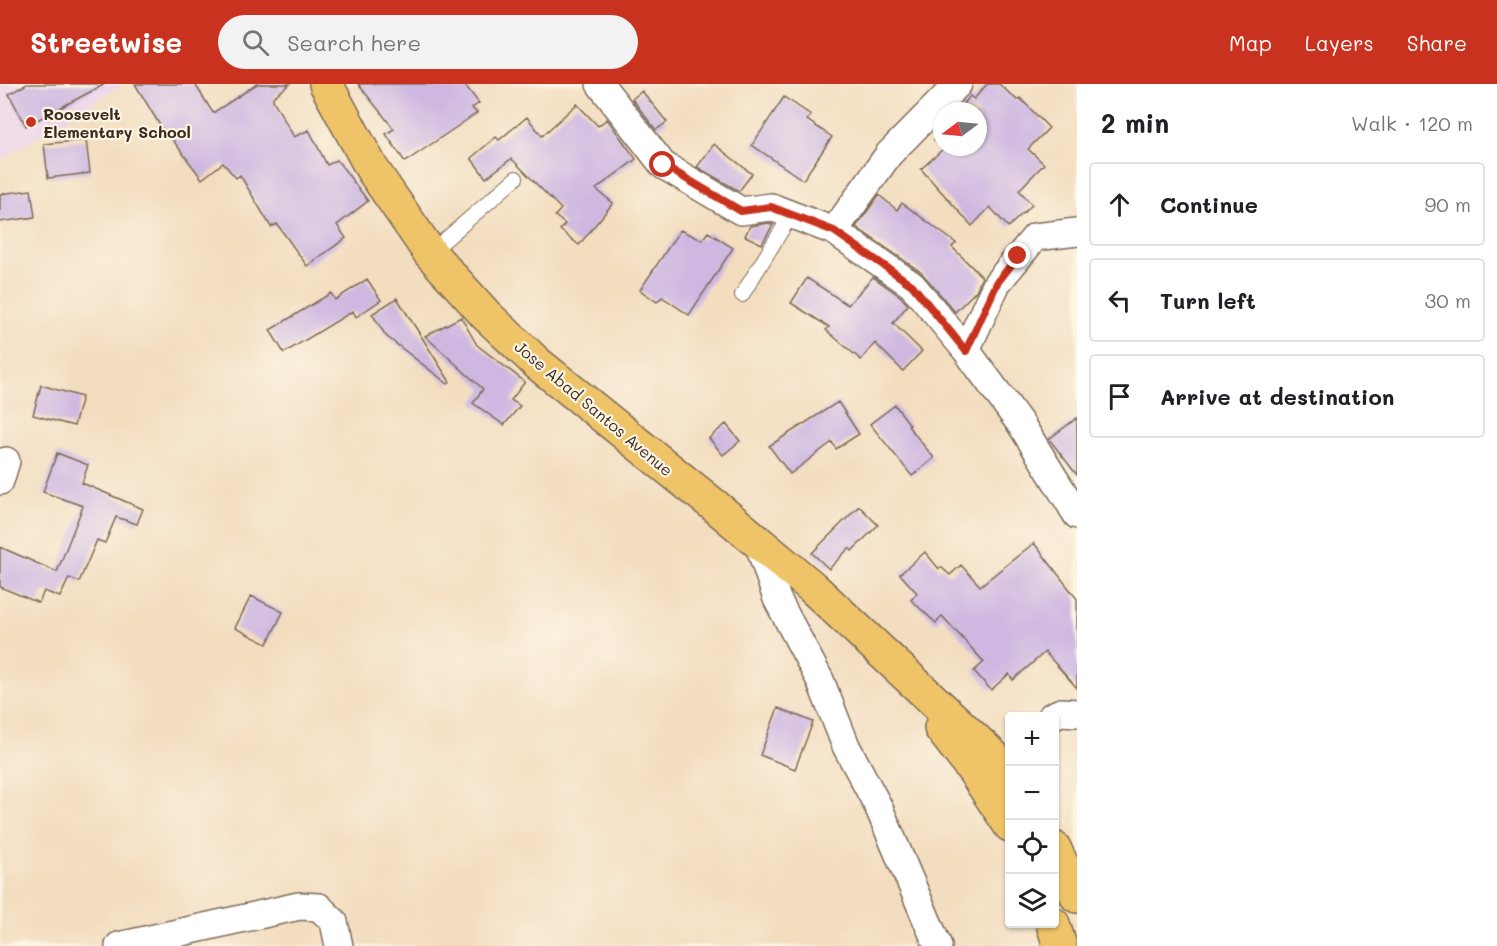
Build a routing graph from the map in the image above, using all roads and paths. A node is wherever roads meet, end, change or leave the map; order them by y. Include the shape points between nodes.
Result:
1 (326, 84) edge
2 (600, 84) edge
3 (958, 84) edge
4 (516, 178) dead end
5 (791, 215) junction
6 (834, 231) junction
7 (1077, 231) edge
8 (430, 253) junction
9 (742, 295) dead end
10 (966, 351) junction
11 (1077, 515) edge
12 (758, 542) junction
13 (916, 686) junction
14 (1059, 713) edge
15 (1077, 713) edge
16 (1004, 760) edge
17 (1007, 820) edge
18 (1059, 858) edge
19 (1077, 896) edge
20 (1054, 928) edge
21 (119, 946) edge
22 (339, 946) edge
23 (938, 946) edge
24 (1060, 946) edge

1 - 8 highway, Jose Abad Santos Avenue via 372,169
2 - 5 street via 663,165 741,211 771,207
3 - 6 street via 889,154
4 - 8 lane
5 - 6 street
5 - 9 lane
6 - 10 street via 912,285
7 - 10 street via 1035,237 997,283
8 - 12 highway, Jose Abad Santos Avenue via 486,315 537,363
10 - 11 street via 1022,426
12 - 13 highway, Jose Abad Santos Avenue via 812,587
12 - 23 street via 777,599 820,680
13 - 16 highway, Jose Abad Santos Avenue
13 - 17 highway, Jose Abad Santos Avenue via 927,709
14 - 15 street
18 - 19 highway
20 - 24 highway
21 - 22 street via 299,906 319,907 334,922

